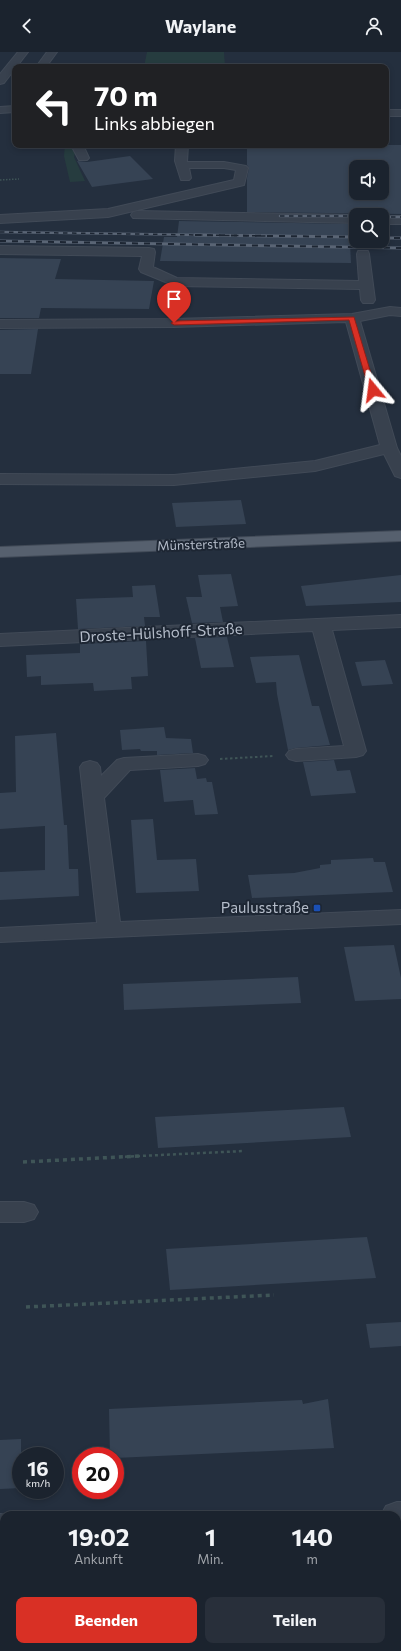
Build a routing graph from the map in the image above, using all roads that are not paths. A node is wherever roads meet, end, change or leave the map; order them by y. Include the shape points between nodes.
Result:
1 (23, 52) edge
2 (52, 52) edge
3 (13, 64) edge
4 (43, 64) edge
5 (12, 66) edge
6 (0, 81) edge
7 (389, 103) edge
8 (401, 103) edge
9 (12, 109) edge
10 (0, 110) edge
11 (389, 113) edge
12 (401, 113) edge
13 (78, 148) edge
14 (182, 148) edge
15 (83, 158) dead end
16 (183, 165) junction
17 (188, 195) junction
18 (108, 213) junction
19 (0, 219) edge
20 (349, 219) edge
21 (389, 220) edge
22 (401, 220) edge
23 (0, 250) edge
24 (363, 254) dead end
25 (366, 285) junction
26 (401, 312) edge
27 (369, 315) junction
28 (352, 318) junction
29 (0, 324) edge
30 (389, 448) junction
31 (401, 473) edge
32 (0, 479) edge
33 (401, 536) edge
34 (0, 552) edge
35 (401, 621) edge
36 (321, 625) junction
37 (0, 640) edge
38 (296, 755) road end
39 (198, 760) road end
40 (90, 767) dead end
41 (93, 798) junction
42 (401, 917) edge
43 (109, 930) junction
44 (0, 935) edge

1 - 3 street
2 - 4 street
5 - 6 street
7 - 8 street
9 - 10 street
11 - 12 street
13 - 15 street
14 - 16 street
16 - 17 street
16 - 17 street via 224,165 242,168 240,182
17 - 18 street
18 - 19 street
18 - 20 street
21 - 22 street
23 - 25 street via 149,252 146,269 175,282
24 - 25 street
25 - 27 street
26 - 27 street via 390,311
27 - 28 street
28 - 29 street
28 - 30 street
30 - 31 street
30 - 32 street via 314,466 174,480
33 - 34 main road, Münsterstraße
35 - 36 street, Droste-Hülshoff-Straße
36 - 37 street, Droste-Hülshoff-Straße
36 - 38 street via 356,751
39 - 41 street via 124,764
40 - 41 street
41 - 43 street
42 - 43 street
43 - 44 street

